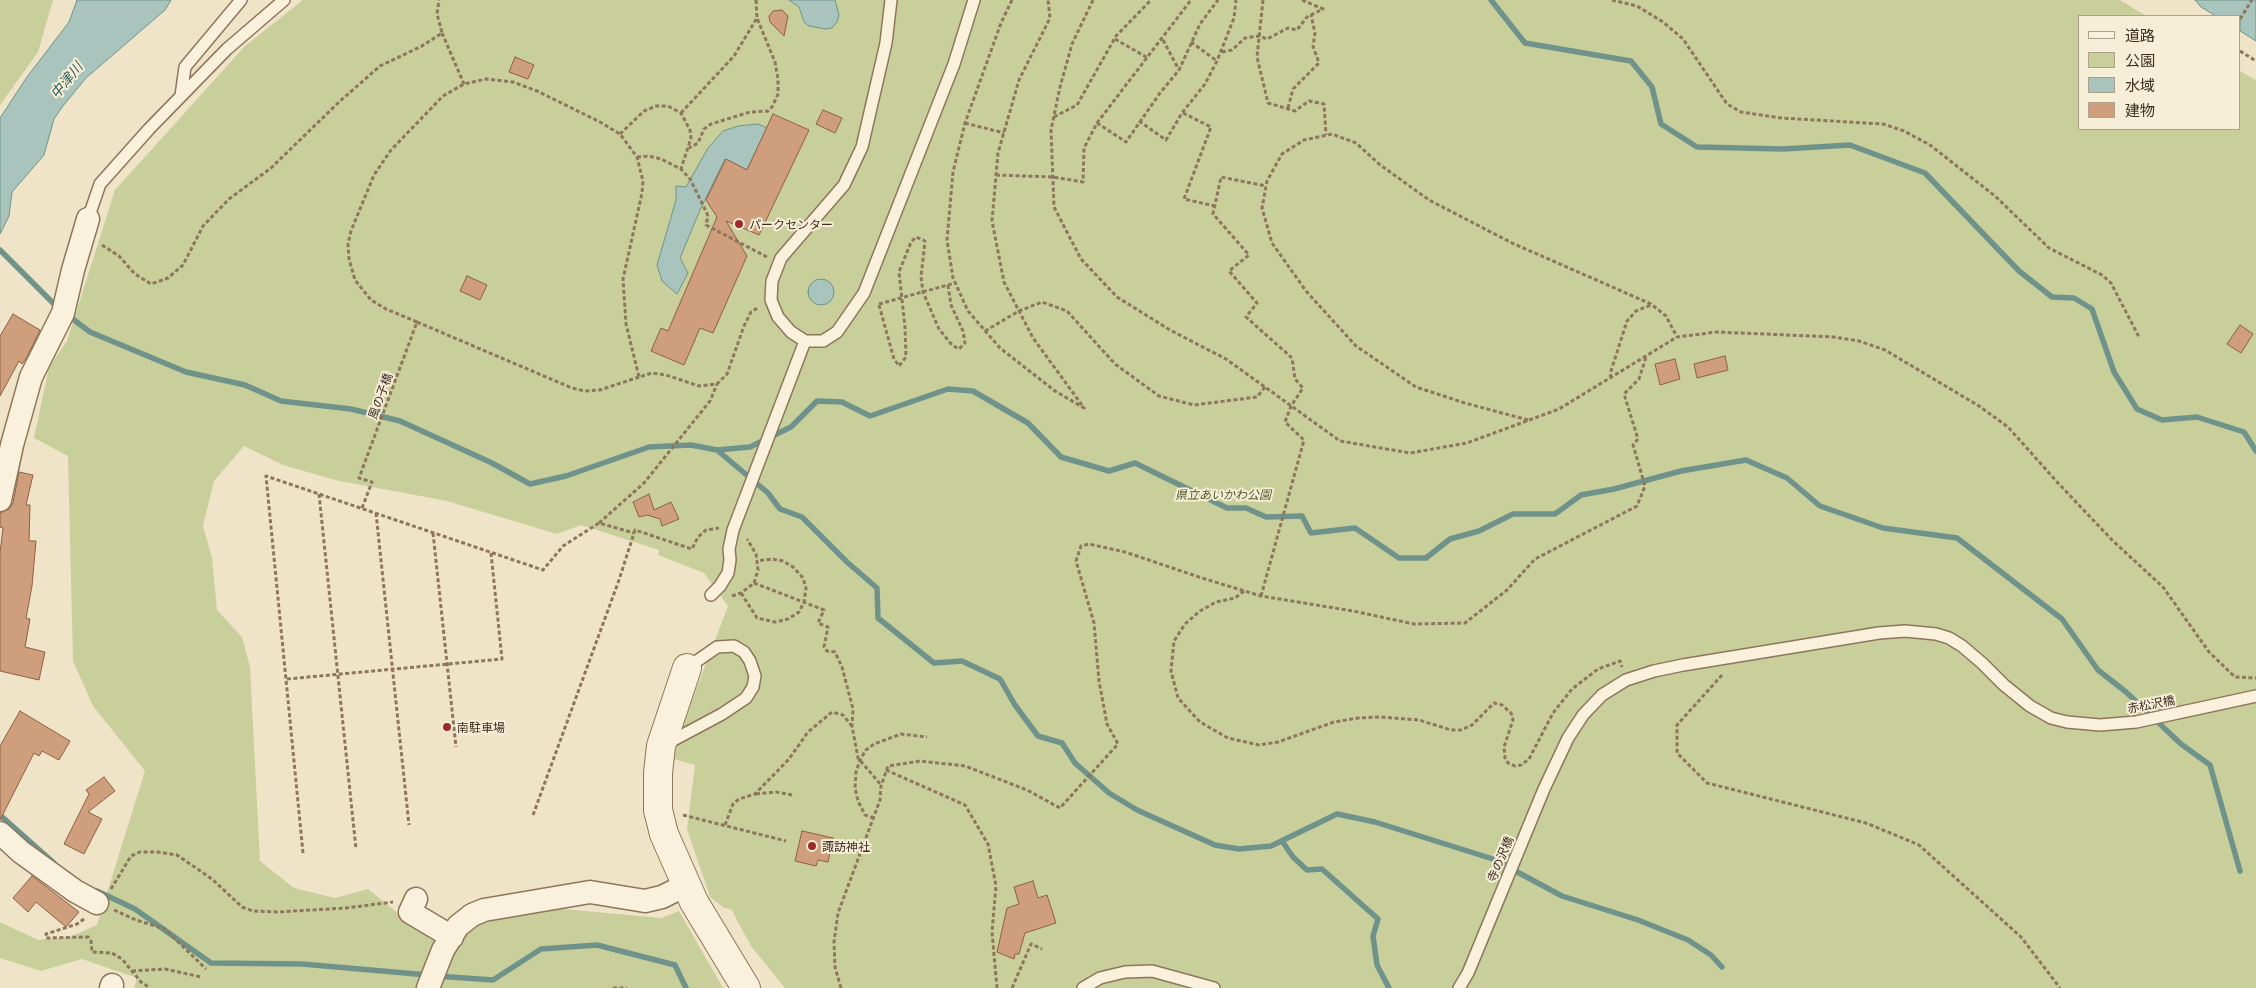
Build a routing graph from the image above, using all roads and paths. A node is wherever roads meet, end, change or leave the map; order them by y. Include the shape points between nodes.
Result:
1 (241, 0) edge
2 (284, 0) edge
3 (439, 0) edge
4 (756, 0) edge
5 (891, 0) edge
6 (974, 0) edge
7 (1012, 0) edge
8 (1048, 0) edge
9 (1093, 0) edge
10 (1151, 0) edge
11 (1191, 0) edge
12 (1218, 0) edge
13 (1236, 0) edge
14 (1263, 0) edge
15 (1302, 0) edge
16 (1612, 0) edge
17 (2252, 0) edge
18 (1311, 15) junction
19 (2241, 17) edge
20 (757, 18) junction
21 (442, 33) junction
22 (1259, 36) junction
23 (1115, 39) junction
24 (1162, 39) junction
25 (1191, 42) junction
26 (1221, 52) junction
27 (2241, 52) edge
28 (1148, 58) junction
29 (1217, 61) junction
30 (2256, 61) edge
31 (1179, 70) junction
32 (464, 84) junction
33 (181, 96) junction
34 (1288, 108) junction
35 (681, 113) junction
36 (1182, 113) junction
37 (1054, 118) junction
38 (1139, 121) junction
39 (965, 123) junction
40 (1097, 123) junction
41 (1004, 133) junction
42 (620, 134) junction
43 (1326, 135) junction
44 (689, 148) junction
45 (637, 157) junction
46 (681, 169) junction
47 (996, 175) junction
48 (1053, 177) junction
49 (1266, 186) junction
50 (1215, 206) junction
51 (88, 218) joint
52 (78, 253) junction
53 (781, 258) junction
54 (955, 283) junction
55 (948, 285) junction
56 (923, 292) junction
57 (864, 294) junction
58 (902, 298) junction
59 (772, 300) junction
60 (1651, 304) junction
61 (880, 305) junction
62 (1019, 311) junction
63 (416, 322) junction
64 (985, 331) junction
65 (1676, 337) junction
66 (2139, 337) dead end
67 (805, 341) junction
68 (1646, 356) junction
69 (638, 376) junction
70 (1611, 378) junction
71 (717, 384) junction
72 (1265, 387) junction
73 (1291, 406) junction
74 (1529, 420) junction
75 (319, 494) junction
76 (0, 500) edge
77 (362, 508) junction
78 (376, 513) junction
79 (599, 523) junction
80 (733, 530) junction
81 (433, 533) junction
82 (634, 533) junction
83 (490, 552) junction
84 (757, 560) junction
85 (754, 583) junction
86 (1244, 591) junction
87 (741, 593) junction
88 (710, 595) dead end
89 (1261, 596) junction
90 (724, 598) dead end
91 (804, 602) junction
92 (1739, 655) junction
93 (447, 664) junction
94 (687, 668) joint
95 (394, 669) junction
96 (340, 674) junction
97 (2256, 678) edge
98 (287, 679) junction
99 (1626, 680) junction
100 (2256, 696) edge
101 (852, 726) junction
102 (927, 736) dead end
103 (661, 746) junction
104 (456, 747) dead end
105 (860, 760) junction
106 (886, 770) junction
107 (881, 786) junction
108 (755, 794) junction
109 (792, 795) dead end
110 (658, 810) junction
111 (533, 815) dead end
112 (874, 818) junction
113 (409, 825) dead end
114 (725, 825) junction
115 (0, 833) edge
116 (786, 841) dead end
117 (356, 849) dead end
118 (303, 853) dead end
119 (686, 885) junction
120 (96, 903) junction
121 (414, 903) joint
122 (452, 937) junction
123 (1042, 950) dead end
124 (206, 969) dead end
125 (131, 970) junction
126 (201, 977) dead end
127 (111, 987) edge
128 (150, 988) edge
129 (428, 988) edge
130 (613, 988) edge
131 (627, 988) edge
132 (746, 988) edge
133 (841, 988) edge
134 (997, 988) edge
135 (1012, 988) edge
136 (1083, 988) edge
137 (1214, 988) edge
138 (1459, 988) edge
139 (2060, 988) edge

1 - 33 lane via 185,67
2 - 33 lane via 227,49
3 - 21 path via 437,14
4 - 20 path
5 - 53 lane via 886,43 862,147 844,185
6 - 57 lane via 954,64
7 - 39 path via 1000,23
8 - 41 path via 1050,18 1019,80
9 - 37 path via 1072,44
10 - 23 path
11 - 24 path
12 - 25 path
13 - 26 path via 1234,18
14 - 22 path
15 - 18 path via 1323,9
16 - 66 path via 1637,6 1683,39 1727,104 1741,112 1781,118 1883,124 1930,145 1995,196 2049,248 2110,283
17 - 19 path
18 - 22 path via 1296,30 1288,28 1267,39
18 - 34 path via 1315,33 1313,46 1319,63 1293,89
20 - 35 path via 734,56
20 - 44 path via 775,62 778,79 778,94 772,107 768,111 750,112 711,124 704,129 698,143
21 - 32 path
21 - 52 path via 380,66 271,168 229,199 203,226 183,265 168,278 151,284 102,244
22 - 26 path via 1245,38 1232,50
22 - 34 path via 1256,57 1268,103
23 - 28 path
23 - 37 path via 1077,105
24 - 28 path
24 - 31 path
25 - 29 path
25 - 31 path
26 - 29 path
27 - 30 path
28 - 40 path
29 - 36 path via 1205,84
31 - 38 path
32 - 42 path via 486,79 513,82
32 - 63 path via 443,96 379,165 348,244 355,280 362,290 386,309
33 - 51 lane via 100,184
34 - 43 path via 1295,110 1309,101 1324,104
35 - 42 path via 668,106 656,106 644,111
35 - 44 path via 690,130
36 - 38 path via 1166,140
36 - 50 path via 1210,127 1184,199
37 - 48 path via 1051,130
38 - 40 path via 1126,142
39 - 41 path
39 - 54 path via 953,172 947,240
40 - 48 path via 1084,148 1083,182
41 - 47 path
42 - 45 path
43 - 49 path via 1304,140 1282,154
43 - 60 path via 1332,134 1356,143 1429,200 1512,243
44 - 46 path
45 - 46 path via 661,159
45 - 69 path via 643,181 642,193 623,279 626,324
46 - 53 path via 704,204 708,216 706,225 767,257
47 - 48 path
47 - 62 path via 992,220 1004,282
48 - 72 path via 1054,207 1076,251 1117,297 1226,359
49 - 50 path via 1222,177
49 - 74 path via 1262,208 1272,243 1306,292 1356,346 1416,387
50 - 73 path via 1213,214 1249,255 1229,271 1257,303 1246,317 1292,358 1295,379 1303,388
51 - 52 street
52 - 76 street via 63,313 31,377
53 - 59 lane via 772,280
54 - 55 path
54 - 64 path via 968,311
55 - 56 path
55 - 56 path via 966,343 959,349 939,329
56 - 58 path
56 - 58 path via 921,277 925,241 916,237 899,272
57 - 61 path
57 - 67 lane via 837,332 823,341
58 - 61 path
58 - 61 path via 906,358 899,366 894,359
59 - 67 lane via 778,317 791,332
59 - 71 path via 751,312 726,374
60 - 65 path via 1666,316
60 - 70 path via 1636,311 1627,321
62 - 64 path
62 - 64 path via 1033,338 1084,408 1000,348
62 - 72 path via 1042,302 1066,311 1115,364 1158,396 1194,405 1257,397
63 - 69 path via 572,388 600,390
63 - 77 path, 風の子橋 via 359,478 372,482
65 - 68 path
65 - 97 path via 1717,332 1834,337 1885,350 2008,427 2112,541 2163,587 2209,652 2235,677
67 - 80 lane
68 - 70 path
68 - 89 path via 1639,379 1624,394 1638,439 1633,445 1646,486 1637,506 1535,559 1507,590 1465,623 1414,624
69 - 71 path via 652,373 699,386
70 - 74 path via 1559,409
71 - 79 path via 710,400 644,483
72 - 73 path
73 - 74 path via 1340,441 1410,453 1466,443
73 - 89 path via 1285,422 1304,440
75 - 77 path
75 - 96 path
75 - 98 path via 266,476
77 - 78 path
78 - 81 path
78 - 95 path
79 - 82 path
79 - 83 path via 563,546 543,570
80 - 82 path via 706,530 692,549 635,530
80 - 84 path via 751,543
80 - 88 lane via 728,573
81 - 83 path
81 - 93 path
82 - 111 path via 620,580
83 - 93 path via 502,659
84 - 85 path
84 - 91 path via 783,561 793,567 806,588
85 - 87 path
85 - 91 path
86 - 89 path
86 - 99 path via 1235,598 1216,602 1200,611 1185,624 1174,641 1171,671 1178,698 1200,722 1228,738 1259,745 1278,742 1334,722 1380,717 1419,720 1450,730 1461,730 1472,725 1494,703 1511,713 1513,720 1504,747 1505,758 1515,766 1529,759 1553,713 1585,678 1620,661
86 - 106 path via 1125,552 1089,544 1081,546 1076,560 1094,623 1098,681 1107,724 1118,744 1060,808 1027,790 965,766 920,761 888,766
87 - 90 path
87 - 91 path via 757,618 775,622 799,612
91 - 101 path via 824,610 818,623 828,627 824,648 827,652 835,652 842,667 853,709
92 - 99 lane, 寺の沢橋 via 1664,669
92 - 100 lane, 赤松沢橋 via 1879,633 1936,634 1962,646 2030,706 2051,718 2100,725 2136,722
92 - 139 path via 1677,725 1677,753 1707,782 1866,823 1919,845 2021,937
93 - 95 path
93 - 104 path
94 - 103 street
94 - 103 lane via 717,647 734,646 750,661 755,676 753,687 746,698 722,714
95 - 96 path
95 - 113 path
96 - 98 path
96 - 117 path
98 - 118 path
99 - 138 lane, 寺の沢橋 via 1602,695 1568,738
101 - 105 path
101 - 108 path via 844,715 832,712 808,732 784,765
102 - 105 path via 901,734 886,739 866,750
103 - 110 street
105 - 107 path
105 - 112 path via 856,772 856,794 865,815
106 - 107 path
106 - 134 path via 965,805 988,844 996,886 992,932
107 - 112 path
108 - 109 path via 776,792
108 - 114 path via 733,804
110 - 114 path
110 - 119 street via 664,834
112 - 133 path via 838,913 835,967
114 - 116 path
115 - 120 street via 21,852
119 - 122 street via 645,901 590,892 484,910 458,926
119 - 132 street
120 - 121 path via 131,856 140,852 177,855 212,879 242,907 253,911
120 - 124 path via 165,930
120 - 125 path via 85,918 46,934 46,938 88,937 92,952 112,953
121 - 122 street via 410,912
122 - 129 street via 443,950
123 - 135 path via 1031,944
125 - 126 path via 165,969
125 - 127 path via 112,972
125 - 128 path
130 - 131 path
136 - 137 lane via 1100,978 1125,972 1152,971

